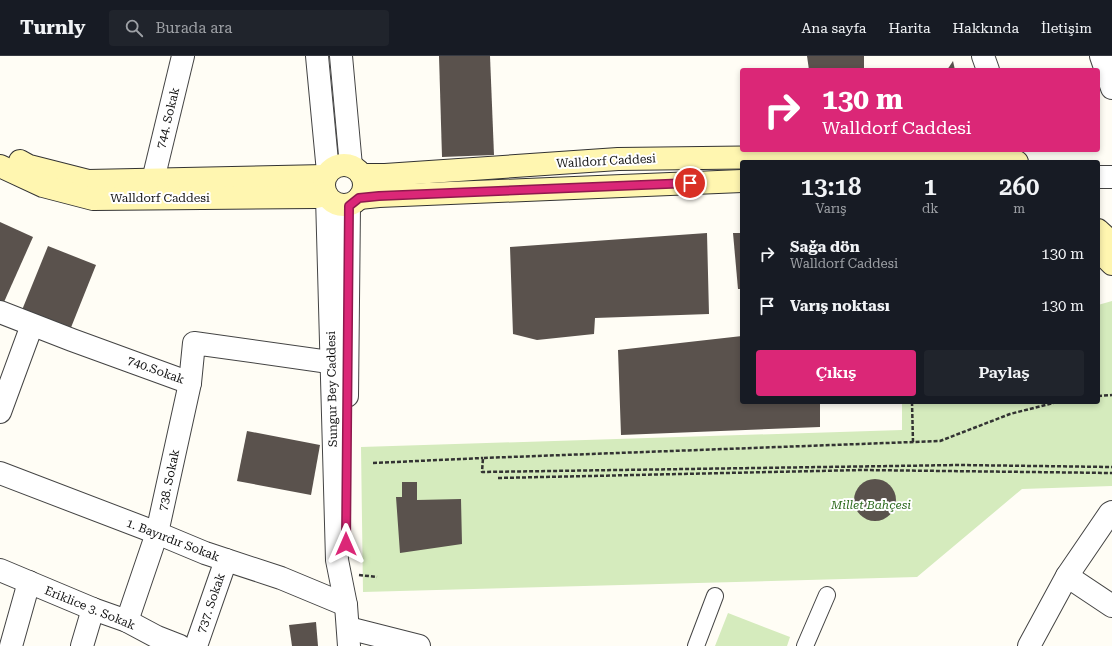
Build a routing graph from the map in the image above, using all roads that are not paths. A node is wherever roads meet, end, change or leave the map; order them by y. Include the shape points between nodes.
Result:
1 (183, 56) edge
2 (317, 56) edge
3 (341, 56) edge
4 (983, 56) edge
5 (1101, 56) edge
6 (987, 68) edge
7 (1112, 88) edge
8 (0, 151) edge
9 (1010, 160) edge
10 (0, 166) edge
11 (356, 170) junction
12 (1100, 177) edge
13 (1112, 178) edge
14 (153, 180) junction
15 (740, 181) edge
16 (326, 185) junction
17 (354, 202) junction
18 (1100, 232) edge
19 (1112, 243) edge
20 (1100, 252) edge
21 (1112, 264) edge
22 (0, 312) edge
23 (32, 325) junction
24 (332, 361) junction
25 (190, 383) junction
26 (0, 412) edge
27 (0, 473) edge
28 (1111, 513) edge
29 (157, 533) junction
30 (226, 560) junction
31 (0, 570) edge
32 (1067, 576) junction
33 (29, 582) junction
34 (827, 595) dead end
35 (715, 596) dead end
36 (346, 605) junction
37 (1112, 606) edge
38 (92, 609) junction
39 (127, 621) junction
40 (348, 637) edge
41 (156, 641) edge
42 (11, 646) edge
43 (82, 646) edge
44 (180, 646) edge
45 (196, 646) edge
46 (419, 646) edge
47 (696, 646) edge
48 (805, 646) edge
49 (1029, 646) edge

1 - 14 street, 744. Sokak
2 - 16 street, Sungur Bey Caddesi
3 - 11 street
4 - 6 street
5 - 7 street
8 - 14 main road, Walldorf Caddesi via 29,166 88,181
9 - 11 main road, Walldorf Caddesi via 986,153 618,159 385,175
10 - 16 main road, Walldorf Caddesi via 43,186 93,199 316,197
11 - 16 main road via 339,165 333,167
11 - 17 main road via 364,187
12 - 13 street
14 - 16 main road, Walldorf Caddesi
15 - 17 main road, Walldorf Caddesi via 379,196
16 - 17 main road via 337,204
16 - 24 street, Sungur Bey Caddesi
17 - 36 street, Sungur Bey Caddesi
18 - 19 main road
20 - 21 main road
22 - 23 street, 740.Sokak
23 - 25 street, 740.Sokak
23 - 26 street
24 - 25 street, 740.Sokak via 322,362 194,343
24 - 36 street, Sungur Bey Caddesi via 337,560
25 - 29 street, 738. Sokak
27 - 29 street, 1. Bayırdır Sokak
28 - 32 street
29 - 30 street, 1. Bayırdır Sokak
29 - 39 street, 738. Sokak
30 - 36 street, 1. Bayırdır Sokak via 281,578
30 - 45 street, 737. Sokak
31 - 33 street, Eriklice 3. Sokak
32 - 37 street
32 - 49 street
33 - 38 street, Eriklice 3. Sokak
33 - 42 street
34 - 48 street
35 - 47 street
36 - 40 street, Sungur Bey Caddesi
38 - 39 street, Eriklice 3. Sokak
38 - 43 street
39 - 41 street, Eriklice 3. Sokak
40 - 46 street
41 - 44 street, Eriklice 3. Sokak

